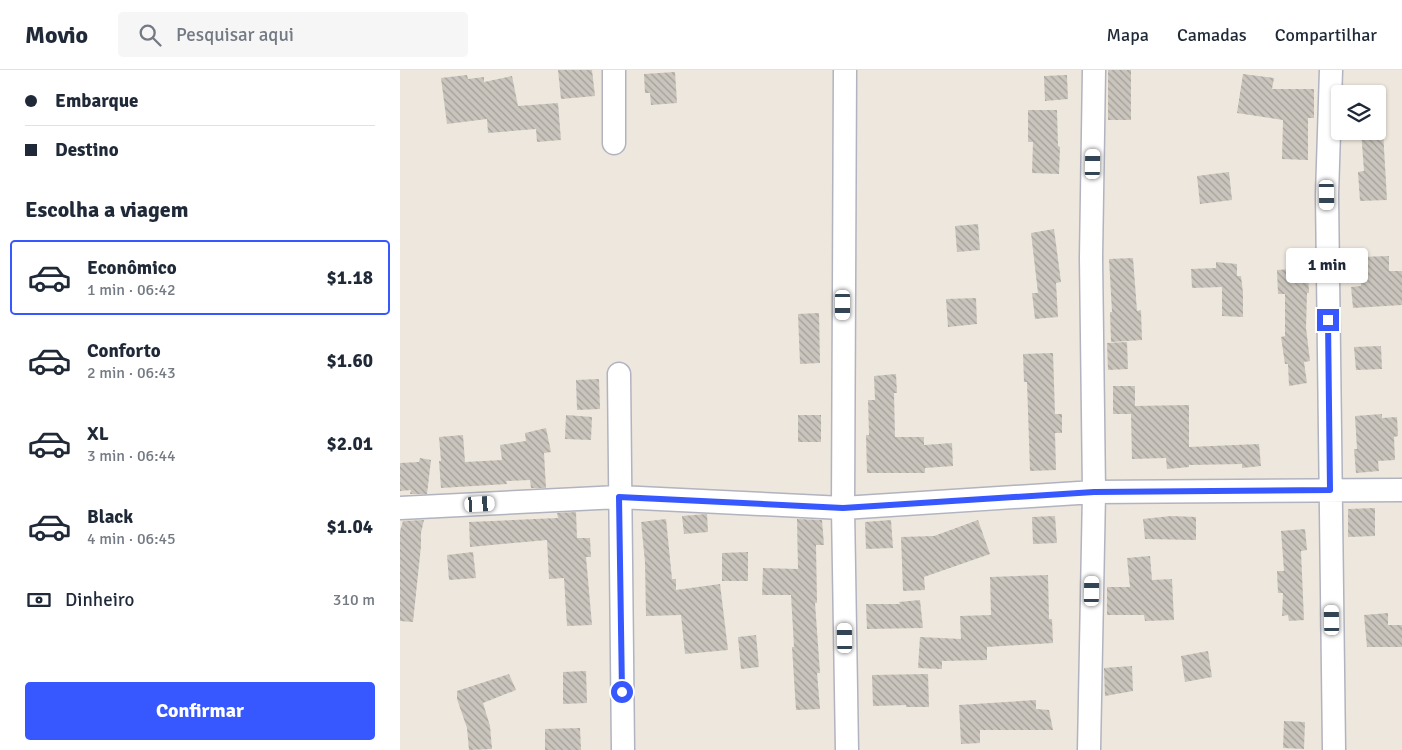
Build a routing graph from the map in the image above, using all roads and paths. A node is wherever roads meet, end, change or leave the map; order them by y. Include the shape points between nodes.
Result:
1 (614, 70) edge
2 (845, 70) edge
3 (1094, 70) edge
4 (1331, 70) edge
5 (614, 143) dead end
6 (619, 374) dead end
7 (1330, 490) junction
8 (1402, 490) edge
9 (1094, 492) junction
10 (619, 497) junction
11 (400, 508) edge
12 (843, 508) junction
13 (623, 750) edge
14 (847, 750) edge
15 (1089, 750) edge
16 (1334, 750) edge

1 - 5 street
2 - 12 street
3 - 9 street via 1091,258
4 - 7 street via 1327,195
6 - 10 street
7 - 8 street
7 - 9 street
7 - 16 street
9 - 12 street
9 - 15 street
10 - 11 street
10 - 12 street
10 - 13 street
12 - 14 street

